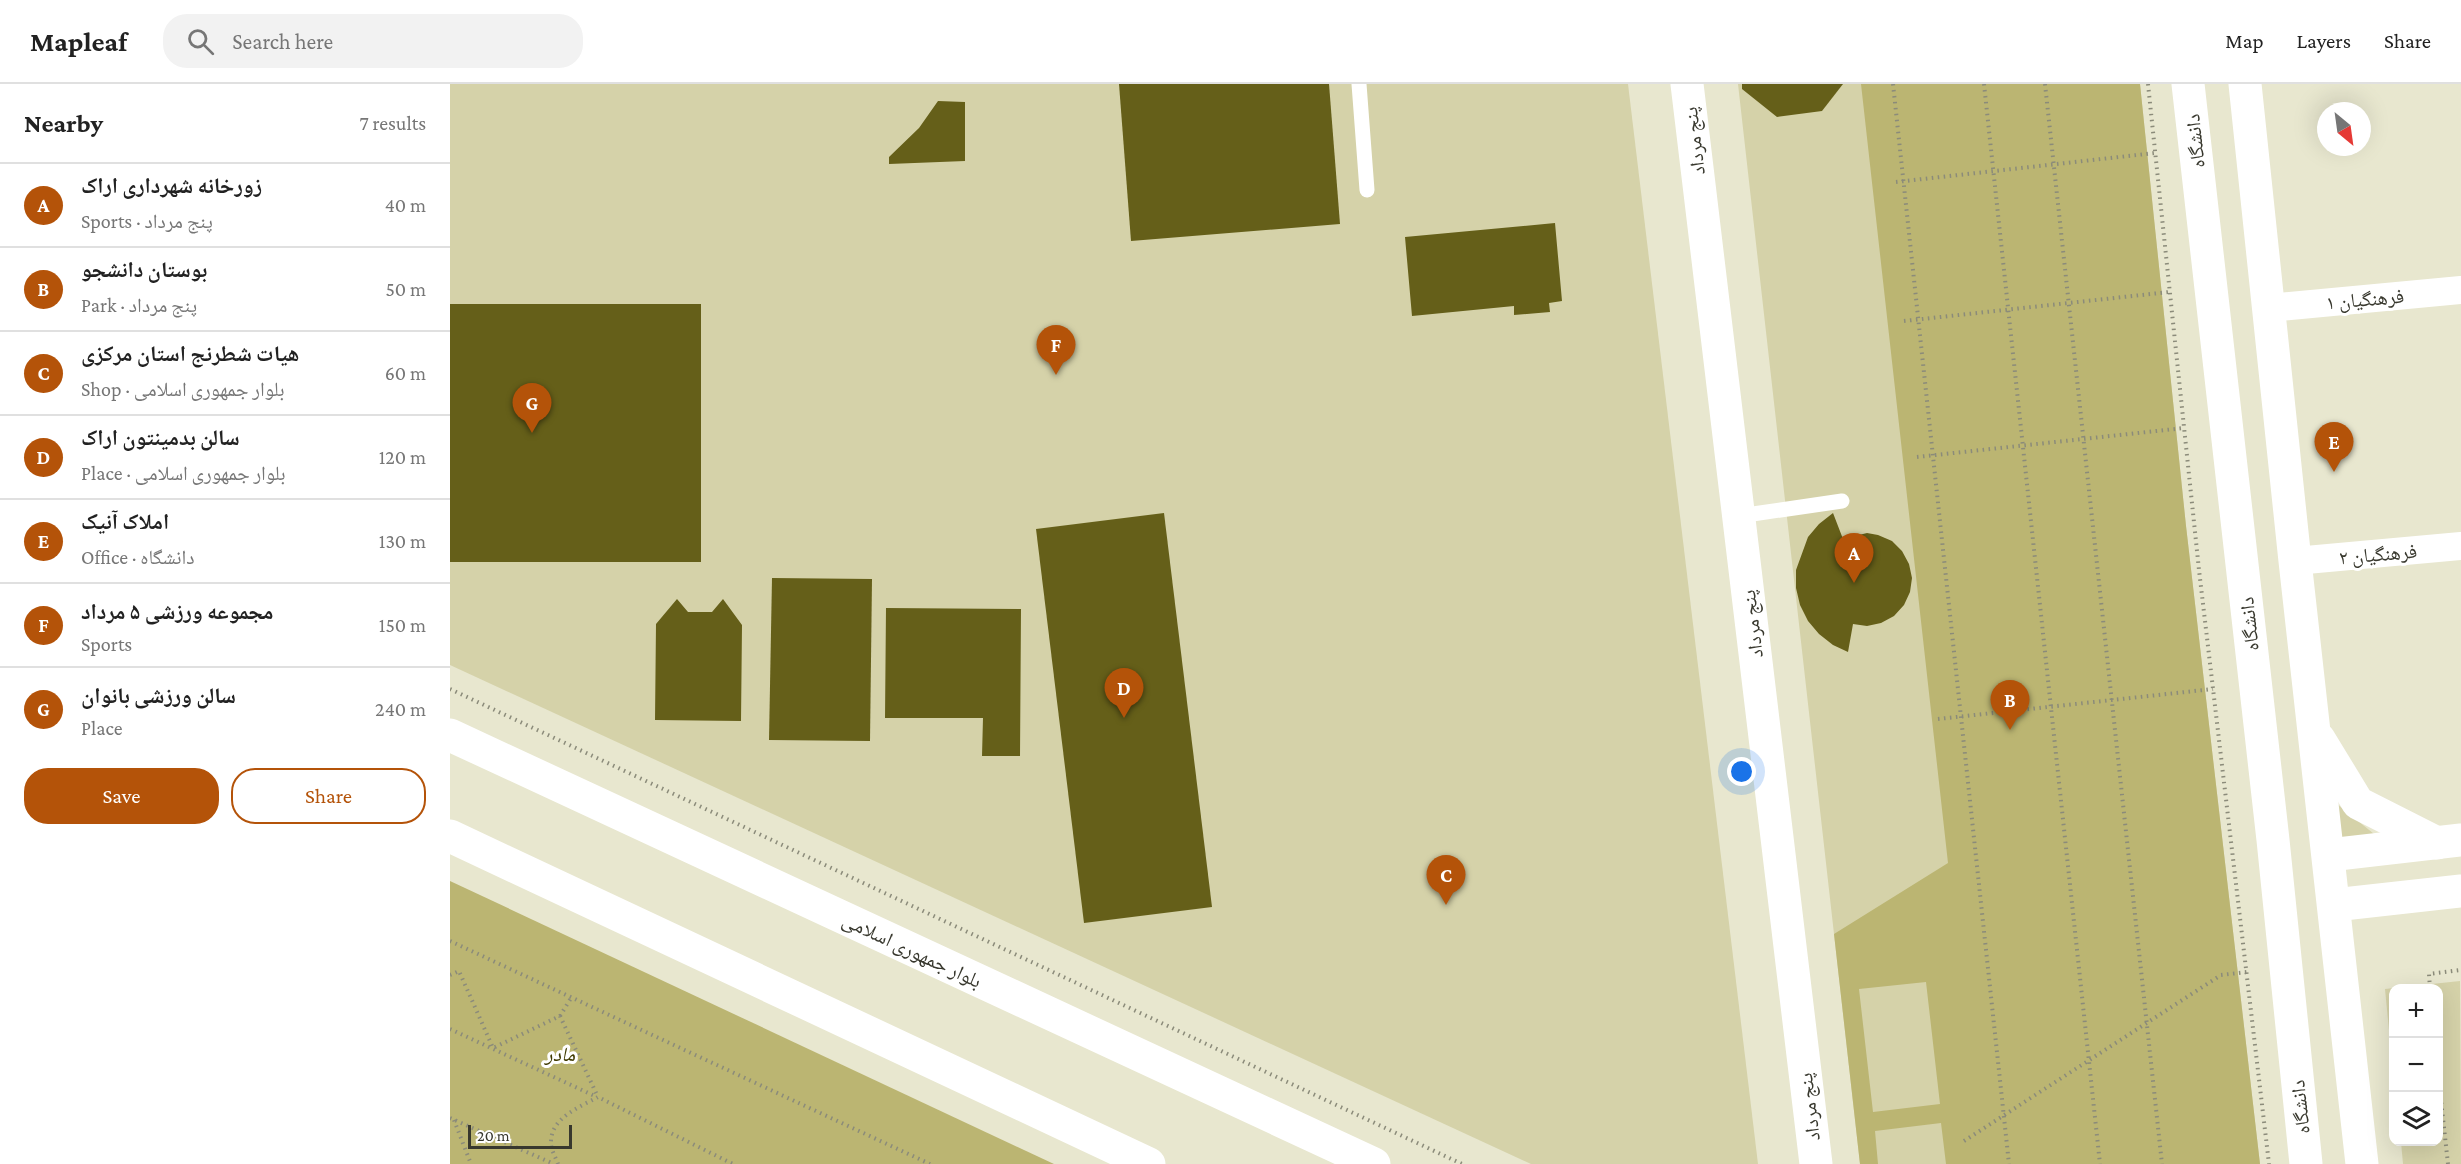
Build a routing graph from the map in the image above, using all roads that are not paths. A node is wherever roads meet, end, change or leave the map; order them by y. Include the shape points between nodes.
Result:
1 (1359, 84) edge
2 (1687, 84) edge
3 (2188, 84) edge
4 (2245, 84) edge
5 (1367, 190) dead end
6 (2461, 290) edge
7 (2268, 308) junction
8 (1842, 501) dead end
9 (1739, 516) junction
10 (2461, 546) edge
11 (2295, 561) junction
12 (2314, 730) junction
13 (450, 735) edge
14 (450, 836) edge
15 (2449, 842) edge
16 (2328, 855) junction
17 (2460, 896) edge
18 (2334, 905) junction
19 (1149, 1164) edge
20 (1374, 1164) edge
21 (1816, 1164) edge
22 (2306, 1164) edge
23 (2362, 1164) edge

1 - 5 lane
2 - 9 main road, پنج مرداد
3 - 22 main road, دانشگاه
4 - 7 main road
6 - 7 street, فرهنگیان ۱
7 - 11 main road
8 - 9 lane
9 - 21 main road, پنج مرداد
10 - 11 street, فرهنگیان ۲
11 - 12 main road
12 - 15 main road via 2358,803
12 - 16 main road
13 - 20 main road, بلوار جمهوری اسلامی
14 - 19 main road
15 - 16 main road
16 - 18 main road
17 - 18 main road
18 - 23 main road

